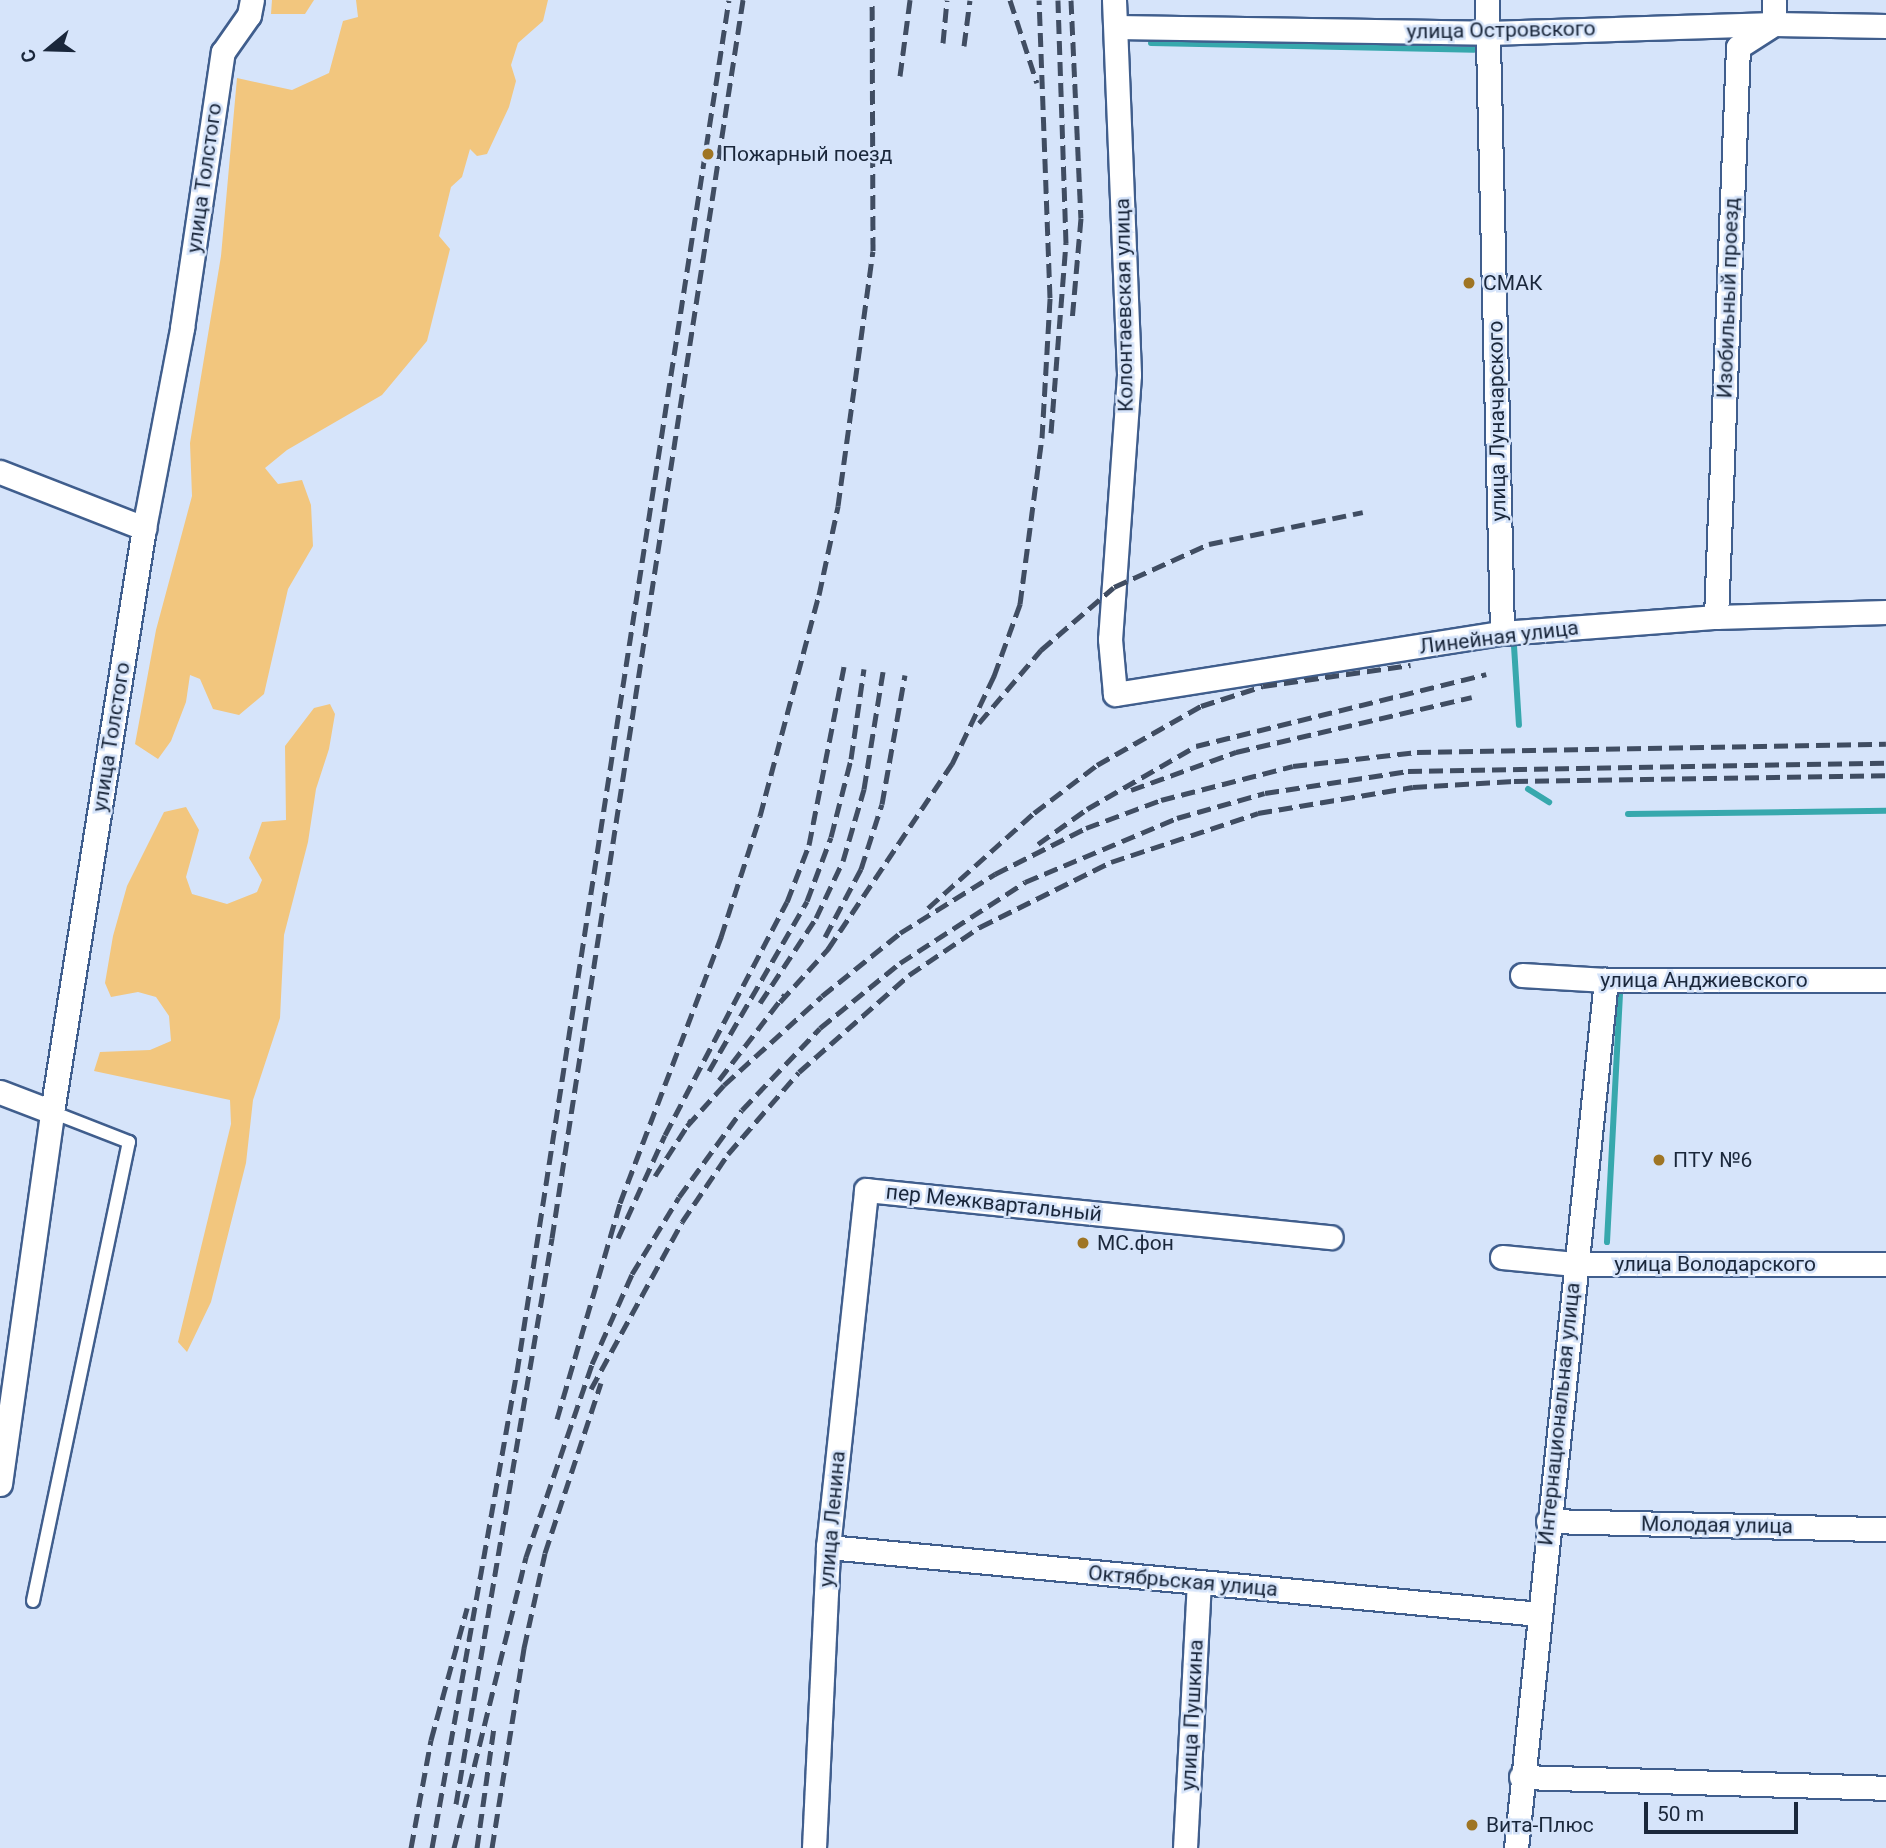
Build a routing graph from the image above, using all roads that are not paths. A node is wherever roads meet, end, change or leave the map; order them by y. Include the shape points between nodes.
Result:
1 (252, 0) edge
2 (1114, 0) edge
3 (1487, 0) edge
4 (1774, 0) edge
5 (1774, 24) junction
6 (1886, 26) edge
7 (1116, 27) junction
8 (1488, 33) junction
9 (0, 472) edge
10 (144, 528) junction
11 (1886, 612) edge
12 (1716, 617) junction
13 (1502, 633) junction
14 (1115, 694) joint
15 (1522, 975) dead end
16 (1606, 980) junction
17 (1886, 980) edge
18 (0, 1092) edge
19 (52, 1112) junction
20 (866, 1190) joint
21 (1331, 1237) dead end
22 (1502, 1257) dead end
23 (1575, 1264) junction
24 (1886, 1264) edge
25 (7, 1398) edge
26 (0, 1484) edge
27 (1548, 1521) junction
28 (1886, 1529) edge
29 (828, 1547) junction
30 (1199, 1582) junction
31 (33, 1601) dead end
32 (1539, 1614) junction
33 (1521, 1777) junction
34 (1886, 1788) edge
35 (814, 1848) edge
36 (1185, 1848) edge
37 (1516, 1848) edge

1 - 10 street, улица Толстого via 249,15 223,52 182,328
2 - 7 street, Колонтаевская улица
3 - 8 street, улица Луначарского
4 - 5 street
5 - 6 street, улица Островского
5 - 8 street, улица Островского
5 - 12 street, Изобильный проезд via 1738,47
7 - 8 street, улица Островского
7 - 14 street, Колонтаевская улица via 1129,376 1110,639
8 - 13 street, улица Луначарского
9 - 10 street
10 - 19 street, улица Толстого
11 - 12 street, Линейная улица
12 - 13 street, Линейная улица
13 - 14 street, Линейная улица
15 - 16 street, улица Анджиевского
16 - 17 street, улица Анджиевского
16 - 23 street, Интернациональная улица
18 - 19 street
19 - 25 street, улица Толстого
19 - 31 lane via 130,1142
20 - 21 street, пер Межквартальный
20 - 29 street, улица Ленина
22 - 23 street, улица Володарского
23 - 24 street, улица Володарского
23 - 27 street, Интернациональная улица
25 - 26 street, улица Толстого
27 - 28 street, Молодая улица
27 - 32 street, Интернациональная улица
29 - 30 street, Октябрьская улица
29 - 35 street, улица Ленина
30 - 32 street, Октябрьская улица
30 - 36 street, улица Пушкина
32 - 33 street, Интернациональная улица
33 - 34 street
33 - 37 street, Интернациональная улица

